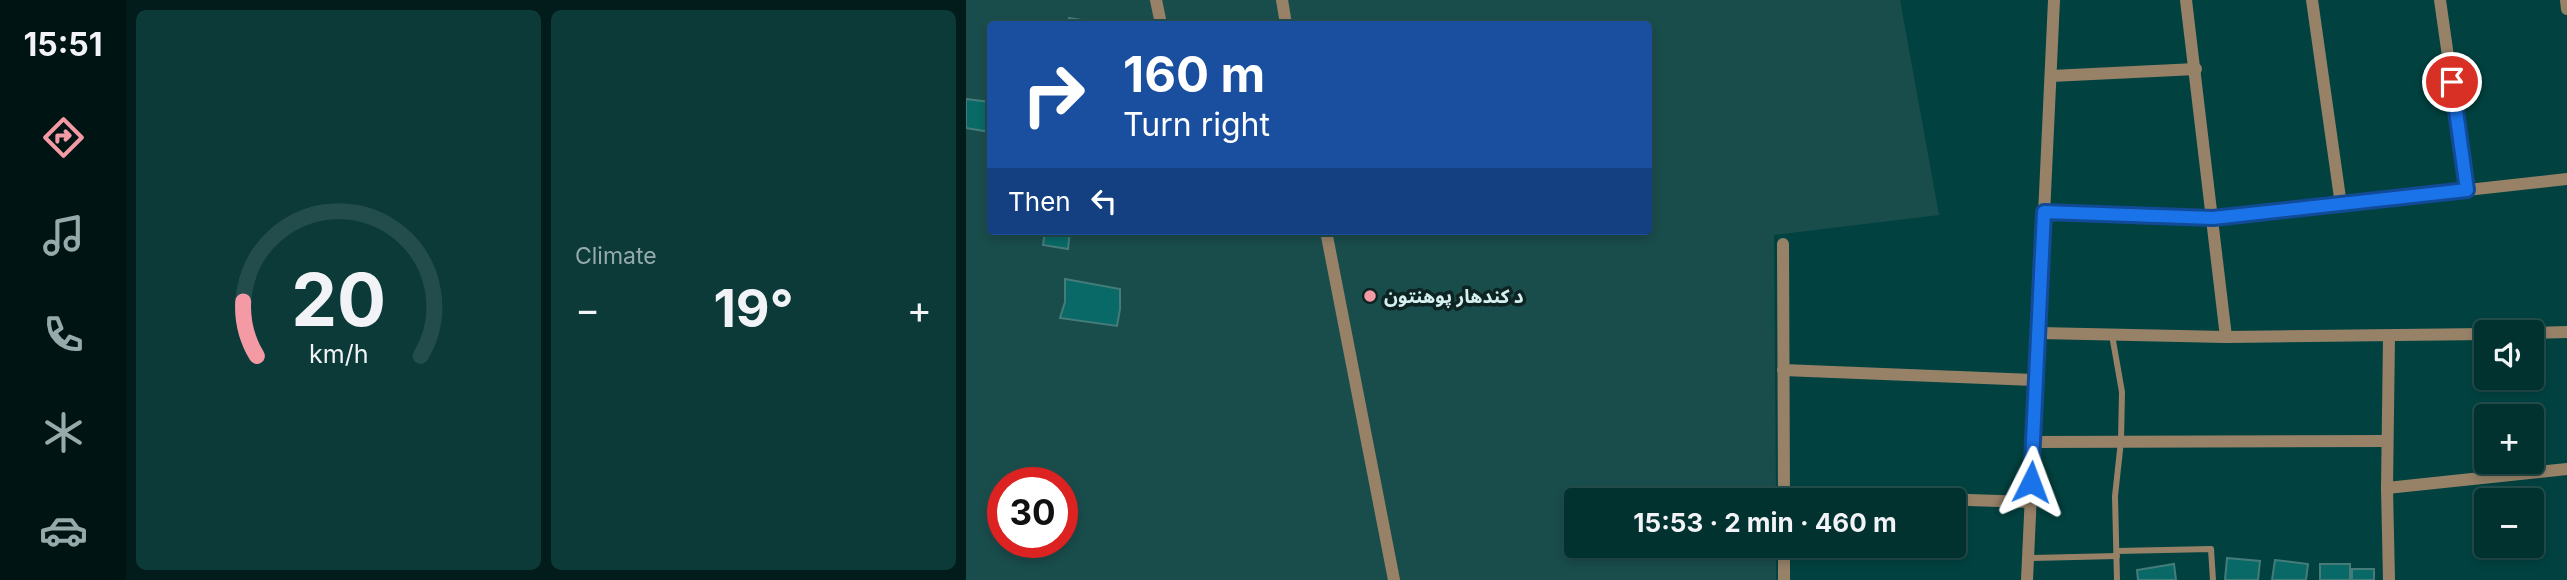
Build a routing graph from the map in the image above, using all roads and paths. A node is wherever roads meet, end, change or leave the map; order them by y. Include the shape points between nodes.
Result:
1 (1156, 0) edge
2 (1282, 0) edge
3 (2054, 0) edge
4 (2186, 0) edge
5 (2312, 0) edge
6 (2440, 0) edge
7 (2566, 0) edge
8 (2567, 9) edge
9 (1160, 21) edge
10 (1286, 21) edge
11 (2196, 69) junction
12 (2051, 76) junction
13 (2567, 179) edge
14 (2467, 190) junction
15 (2341, 205) junction
16 (2044, 212) junction
17 (2213, 218) junction
18 (1327, 235) edge
19 (1783, 244) dead end
20 (2567, 332) edge
21 (2544, 333) edge
22 (2039, 334) junction
23 (2474, 334) edge
24 (2112, 335) junction
25 (2226, 337) junction
26 (2389, 337) junction
27 (1783, 370) junction
28 (2036, 380) junction
29 (2388, 440) junction
30 (2121, 441) junction
31 (2033, 442) junction
32 (2567, 469) edge
33 (1784, 488) edge
34 (2387, 488) junction
35 (1966, 501) edge
36 (2029, 502) junction
37 (2117, 554) junction
38 (1784, 558) edge
39 (2028, 558) junction
40 (1394, 580) edge
41 (1784, 580) edge
42 (2027, 580) edge
43 (2118, 580) edge
44 (2213, 580) edge
45 (2389, 580) edge

1 - 9 street
2 - 10 street
3 - 12 street
4 - 11 street
5 - 15 street
6 - 14 street
7 - 8 street
11 - 12 street
11 - 17 street
12 - 16 street
13 - 14 street
14 - 15 street
15 - 17 street
16 - 17 street
16 - 22 street
17 - 25 street
18 - 40 street
19 - 27 street
20 - 21 street
22 - 24 street
22 - 28 street
23 - 26 street
24 - 25 street
24 - 30 lane via 2122,391
25 - 26 street
26 - 29 street
27 - 28 street
27 - 33 street
28 - 31 street
29 - 30 street
29 - 34 street
30 - 31 street
30 - 37 lane via 2115,496
31 - 36 street
32 - 34 street
34 - 45 street
35 - 36 street
36 - 39 street
37 - 39 lane
37 - 43 lane
37 - 44 lane via 2211,549
38 - 41 street
39 - 42 street

